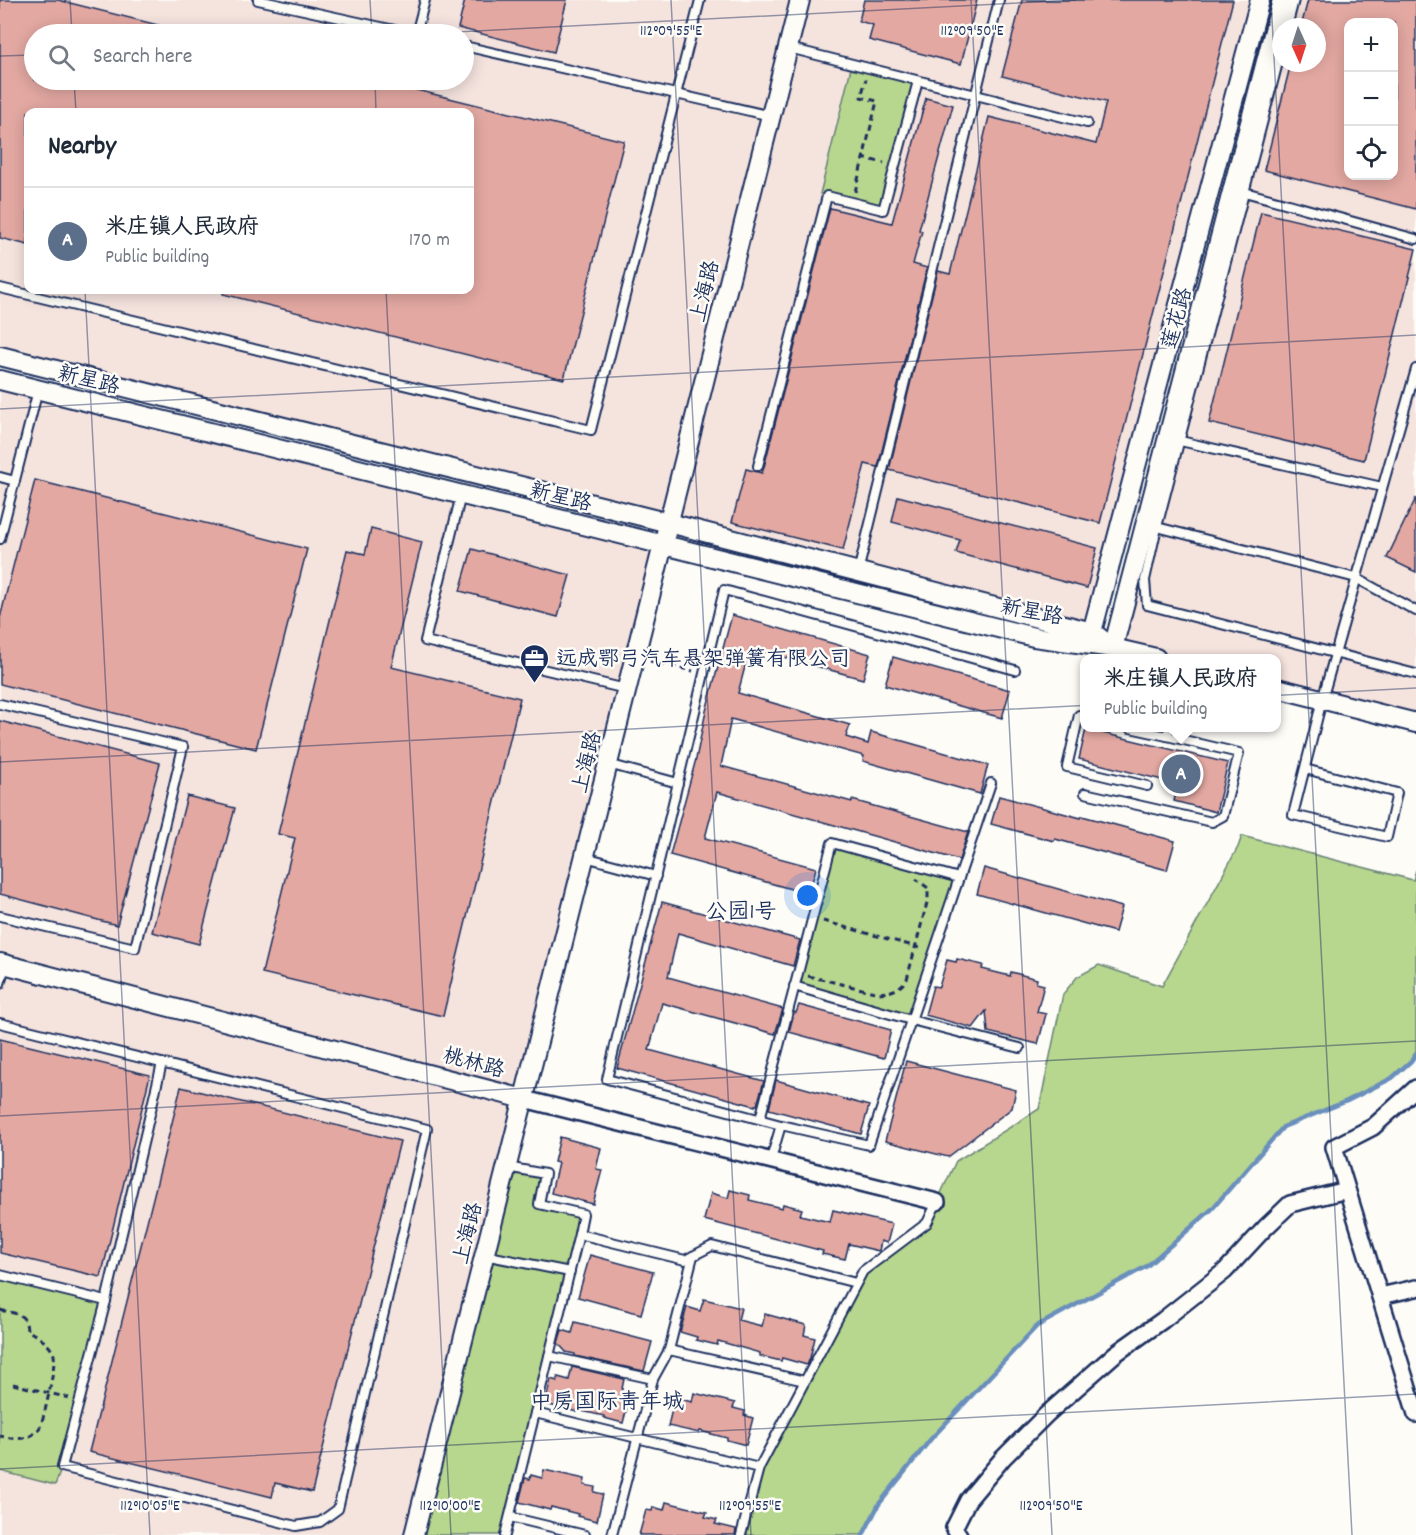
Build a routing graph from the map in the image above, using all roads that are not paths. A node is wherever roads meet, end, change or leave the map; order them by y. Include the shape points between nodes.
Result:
1 (258, 0) edge
2 (425, 0) edge
3 (700, 0) edge
4 (800, 0) edge
5 (999, 0) edge
6 (1260, 0) edge
7 (1282, 0) edge
8 (1294, 0) edge
9 (1289, 18) edge
10 (368, 24) edge
11 (417, 24) edge
12 (474, 48) edge
13 (788, 48) junction
14 (1275, 72) edge
15 (918, 81) junction
16 (676, 93) junction
17 (976, 96) junction
18 (771, 116) junction
19 (1087, 123) dead end
20 (1238, 190) junction
21 (1416, 239) edge
22 (0, 288) edge
23 (24, 294) edge
24 (25, 294) edge
25 (0, 356) edge
26 (1416, 369) edge
27 (0, 380) edge
28 (38, 390) junction
29 (1174, 440) junction
30 (758, 466) dead end
31 (0, 477) edge
32 (15, 481) junction
33 (1382, 487) junction
34 (461, 495) junction
35 (669, 523) junction
36 (1151, 525) junction
37 (0, 539) edge
38 (664, 545) junction
39 (858, 572) junction
40 (1356, 578) junction
41 (1416, 612) edge
42 (1092, 632) junction
43 (1113, 648) junction
44 (1139, 654) edge
45 (1335, 654) junction
46 (1015, 670) dead end
47 (1416, 674) edge
48 (1281, 689) edge
49 (627, 690) junction
50 (1322, 700) junction
51 (0, 704) edge
52 (1080, 716) edge
53 (1416, 723) edge
54 (1168, 732) edge
55 (608, 764) junction
56 (1305, 769) junction
57 (678, 783) junction
58 (991, 783) dead end
59 (1147, 786) dead end
60 (1085, 793) dead end
61 (585, 856) junction
62 (656, 876) junction
63 (959, 878) junction
64 (0, 916) edge
65 (3, 963) edge
66 (0, 984) edge
67 (794, 986) junction
68 (911, 1020) junction
69 (0, 1023) edge
70 (1020, 1048) dead end
71 (162, 1063) junction
72 (1416, 1088) edge
73 (524, 1099) junction
74 (760, 1119) junction
75 (781, 1125) junction
76 (771, 1160) junction
77 (507, 1167) junction
78 (1347, 1190) junction
79 (937, 1202) joint
80 (579, 1234) junction
81 (484, 1255) junction
82 (693, 1256) junction
83 (570, 1272) junction
84 (0, 1275) edge
85 (856, 1283) junction
86 (1416, 1288) edge
87 (1380, 1296) junction
88 (106, 1301) junction
89 (669, 1350) junction
90 (549, 1356) junction
91 (652, 1379) junction
92 (805, 1381) junction
93 (535, 1413) junction
94 (1416, 1414) edge
95 (637, 1438) junction
96 (759, 1468) junction
97 (510, 1516) junction
98 (414, 1535) edge
99 (505, 1535) edge
100 (585, 1535) edge
101 (612, 1535) edge
102 (741, 1535) edge
103 (959, 1535) edge

1 - 10 lane
2 - 11 lane
3 - 16 lane
4 - 13 street, 上海路
5 - 17 lane
6 - 42 street, 莲花路
7 - 20 street, 莲花路
8 - 9 lane
12 - 16 lane
13 - 15 lane
13 - 18 street, 上海路
14 - 20 lane
15 - 17 lane
15 - 30 lane via 883,210 827,196
16 - 18 lane
16 - 24 lane via 591,430
17 - 19 lane
17 - 39 lane
18 - 35 street, 上海路
20 - 21 lane
20 - 29 street, 莲花路
22 - 23 lane
25 - 35 street, 新星路
26 - 33 lane
27 - 28 street, 新星路
28 - 32 lane
28 - 34 street, 新星路
29 - 33 lane
29 - 36 street, 莲花路
31 - 32 lane
32 - 37 lane
33 - 40 lane
34 - 38 street, 新星路
34 - 49 lane via 425,641
35 - 38 street, 上海路
35 - 39 street, 新星路
36 - 40 lane
36 - 43 street, 莲花路
36 - 45 lane via 1147,605
38 - 43 street, 新星路 via 1034,637
38 - 49 street, 上海路
39 - 42 street, 新星路
40 - 41 lane
40 - 45 lane
42 - 43 street
43 - 44 street, 新星路
45 - 47 lane
45 - 50 lane
46 - 57 lane via 724,590
48 - 50 street
49 - 55 street, 上海路
50 - 53 street
50 - 56 lane
51 - 64 lane via 183,747 135,948
52 - 59 lane via 1067,767
54 - 60 lane via 1239,753 1223,816 1212,822
55 - 57 lane
55 - 61 street, 上海路
56 - 56 lane via 1293,815 1387,837 1397,793
57 - 62 lane
58 - 63 lane
61 - 62 lane
61 - 73 street, 上海路
62 - 74 lane via 607,1079
63 - 67 lane via 832,843
63 - 68 lane
65 - 66 lane
65 - 73 street, 桃林路
67 - 68 lane
67 - 74 lane
68 - 70 lane
68 - 75 lane via 869,1145
69 - 71 lane
71 - 88 lane
71 - 88 lane via 427,1129 338,1509 320,1522 296,1526 62,1467
72 - 78 street via 1373,1127 1334,1147
73 - 76 street, 桃林路
73 - 77 street, 上海路
74 - 75 lane
75 - 76 lane
76 - 79 street, 桃林路
77 - 80 lane via 545,1174 539,1204 583,1214
77 - 81 street, 上海路
78 - 87 street
78 - 103 street via 1290,1204 1225,1271 1115,1354 1047,1414 968,1500 954,1528
79 - 85 lane via 927,1223 863,1270
80 - 82 lane via 685,1260
80 - 83 lane
81 - 83 lane
81 - 98 street, 上海路
82 - 85 lane via 712,1246
82 - 89 lane
83 - 90 lane
84 - 88 lane
85 - 92 lane
86 - 87 street
87 - 94 street
89 - 91 lane
89 - 92 lane
90 - 91 lane
90 - 93 lane
91 - 95 lane
92 - 96 lane
93 - 95 lane
93 - 97 lane
95 - 96 lane
95 - 101 lane
96 - 102 lane
97 - 99 lane
97 - 100 lane

